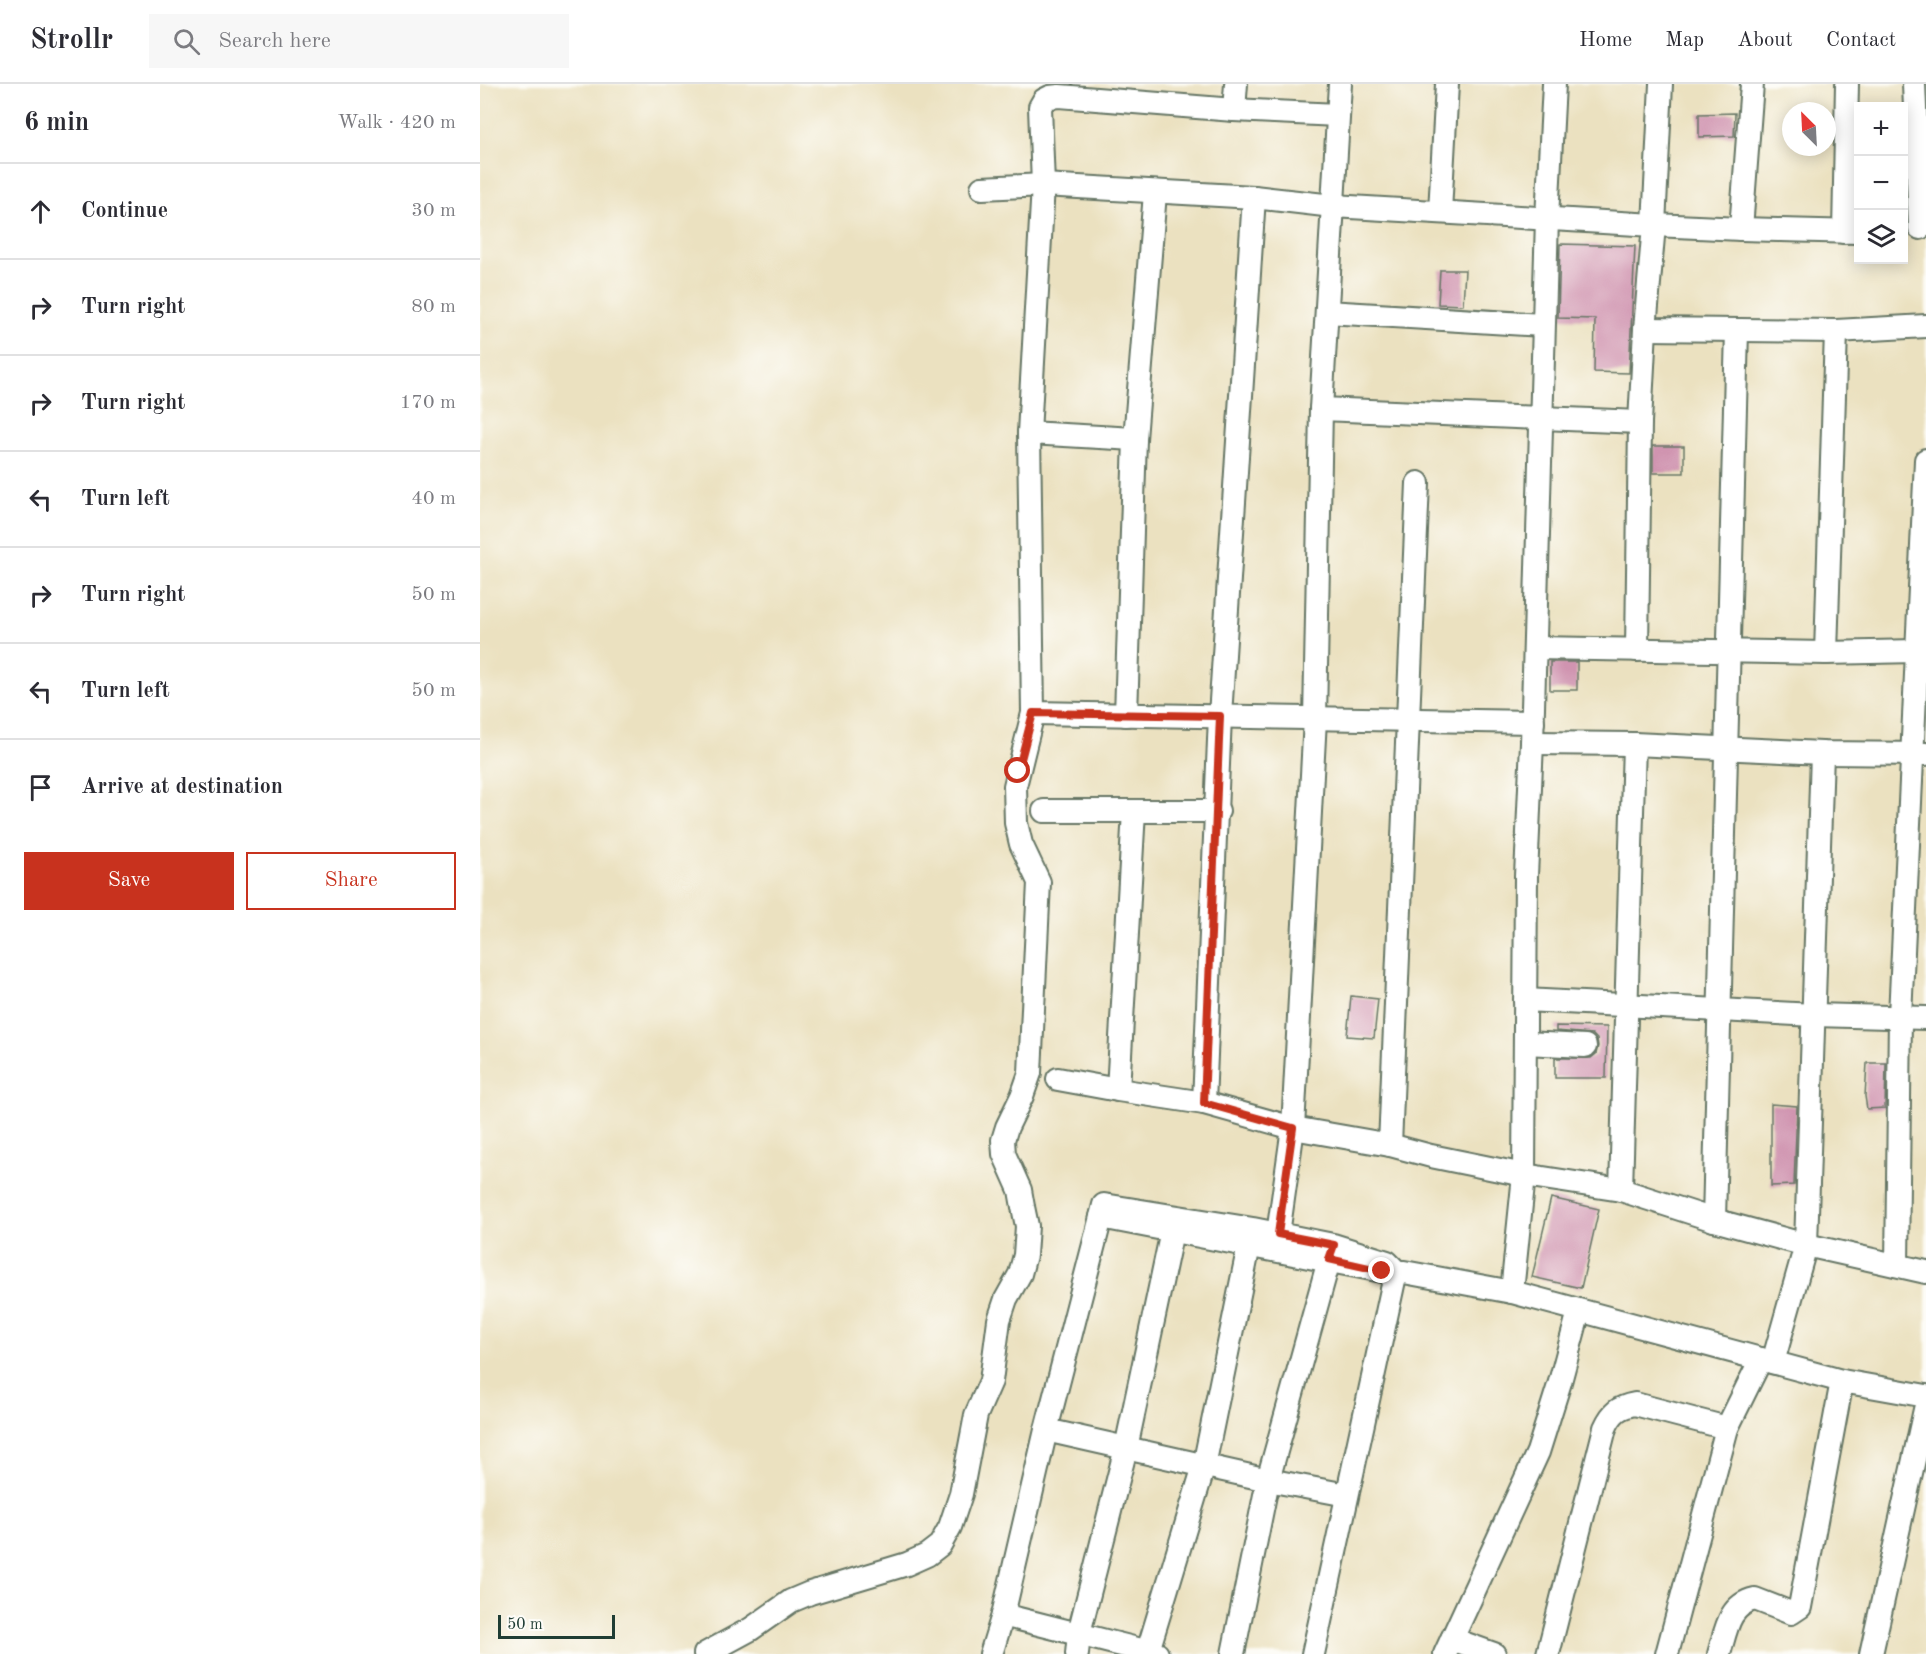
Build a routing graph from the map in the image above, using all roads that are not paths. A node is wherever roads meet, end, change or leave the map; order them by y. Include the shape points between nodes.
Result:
1 (1236, 84) edge
2 (1340, 84) edge
3 (1447, 84) edge
4 (1554, 84) edge
5 (1661, 84) edge
6 (1752, 84) edge
7 (1847, 84) edge
8 (1914, 84) edge
9 (1234, 110) junction
10 (1338, 116) junction
11 (1043, 185) junction
12 (982, 188) dead end
13 (1155, 192) junction
14 (1254, 197) junction
15 (1333, 206) junction
16 (1440, 212) junction
17 (1547, 218) junction
18 (1654, 225) junction
19 (1741, 229) junction
20 (1916, 229) edge
21 (1851, 232) edge
22 (1327, 312) junction
23 (1543, 325) junction
24 (1926, 326) edge
25 (1645, 329) junction
26 (1737, 330) junction
27 (1836, 332) junction
28 (1321, 409) junction
29 (1541, 419) junction
30 (1640, 422) junction
31 (1029, 433) junction
32 (1135, 439) junction
33 (1926, 460) edge
34 (1418, 483) dead end
35 (1534, 648) junction
36 (1637, 650) junction
37 (1916, 651) junction
38 (1729, 652) junction
39 (1826, 653) junction
40 (1033, 713) junction
41 (1126, 715) junction
42 (1220, 716) junction
43 (1315, 719) junction
44 (1408, 720) junction
45 (1532, 732) junction
46 (1634, 744) junction
47 (1726, 748) junction
48 (1822, 753) junction
49 (1920, 753) edge
50 (1044, 811) dead end
51 (1134, 811) junction
52 (1218, 811) junction
53 (1525, 1000) junction
54 (1627, 1005) junction
55 (1720, 1010) junction
56 (1814, 1015) junction
57 (1900, 1016) junction
58 (1926, 1018) edge
59 (1525, 1043) junction
60 (1585, 1046) dead end
61 (1058, 1079) dead end
62 (1118, 1090) junction
63 (1204, 1103) junction
64 (1293, 1128) junction
65 (1390, 1145) junction
66 (1524, 1175) junction
67 (1621, 1190) junction
68 (1714, 1220) junction
69 (1173, 1223) junction
70 (1278, 1234) junction
71 (1251, 1237) junction
72 (1806, 1245) junction
73 (1331, 1252) junction
74 (1897, 1265) junction
75 (1396, 1271) junction
76 (1926, 1272) edge
77 (1512, 1292) junction
78 (1579, 1311) junction
79 (1767, 1361) junction
80 (1842, 1381) junction
81 (1926, 1396) edge
82 (1926, 1405) edge
83 (1727, 1428) junction
84 (1046, 1430) junction
85 (1126, 1448) junction
86 (1204, 1466) junction
87 (1268, 1480) junction
88 (1347, 1495) junction
89 (1003, 1615) junction
90 (1078, 1643) edge
91 (1449, 1646) edge
92 (1151, 1653) edge
93 (705, 1654) edge
94 (991, 1654) edge
95 (1233, 1654) edge
96 (1313, 1654) edge
97 (1494, 1654) edge
98 (1548, 1654) edge
99 (1666, 1654) edge
100 (1719, 1654) edge
101 (1871, 1654) edge

1 - 9 street
2 - 10 street
3 - 16 street
4 - 17 street
5 - 18 street
6 - 19 street
7 - 21 street
8 - 20 street
9 - 10 street
9 - 11 street via 1050,97 1040,107
10 - 15 street
11 - 12 street
11 - 13 street
11 - 31 street
13 - 14 street
13 - 32 street
14 - 15 street
14 - 42 street
15 - 16 street
15 - 22 street
16 - 17 street
17 - 18 street
17 - 23 street
18 - 19 street
18 - 25 street
19 - 21 street
22 - 23 street
22 - 28 street
23 - 29 street
24 - 27 street
25 - 26 street
25 - 30 street
26 - 27 street
26 - 38 street
27 - 39 street
28 - 29 street
28 - 43 street
29 - 30 street
29 - 35 street
30 - 36 street
31 - 32 street
31 - 40 street
32 - 41 street
33 - 37 street
34 - 44 street
35 - 36 street
35 - 45 street
36 - 38 street
37 - 39 street
37 - 49 street
38 - 39 street
38 - 47 street
40 - 41 street
40 - 93 street via 1015,786 1021,844 1039,882 1030,1073 1003,1140 1027,1226 1025,1255 999,1320 991,1381 976,1415 961,1494 950,1527 940,1545 927,1555 791,1601
41 - 42 street
42 - 43 street
42 - 52 street
43 - 44 street
43 - 64 street
44 - 45 street
44 - 65 street
45 - 46 street
45 - 53 street
46 - 47 street
46 - 54 street
47 - 48 street
47 - 55 street
48 - 49 street
48 - 56 street
49 - 57 street
50 - 51 street
51 - 52 street
51 - 62 street
52 - 63 street
53 - 54 street
53 - 59 street
54 - 55 street
54 - 67 street
55 - 56 street
55 - 68 street
56 - 57 street
56 - 72 street
57 - 58 street
57 - 74 street
59 - 60 street
59 - 66 street
61 - 62 street
62 - 63 street
63 - 64 street
64 - 65 street
64 - 70 street
65 - 66 street
66 - 67 street
66 - 77 street
67 - 68 street
68 - 72 street
69 - 71 street
69 - 84 street via 1104,1205
69 - 85 street
70 - 71 street
70 - 73 street
71 - 73 street
71 - 86 street
72 - 74 street
72 - 79 street
73 - 75 street via 1387,1262
73 - 87 street
74 - 76 street
75 - 77 street
75 - 88 street
77 - 78 street
78 - 79 street
78 - 91 street via 1538,1452
79 - 80 street
79 - 83 street
80 - 81 street
80 - 100 street via 1800,1607 1791,1613 1755,1599 1742,1603 1731,1615
82 - 101 street
83 - 98 street via 1635,1404 1614,1411 1605,1428
83 - 99 street
84 - 85 street
84 - 89 street
85 - 86 street
85 - 90 street
86 - 87 street
86 - 92 street
87 - 88 street
87 - 95 street
88 - 96 street
89 - 90 street
89 - 94 street
90 - 92 street
91 - 97 street

